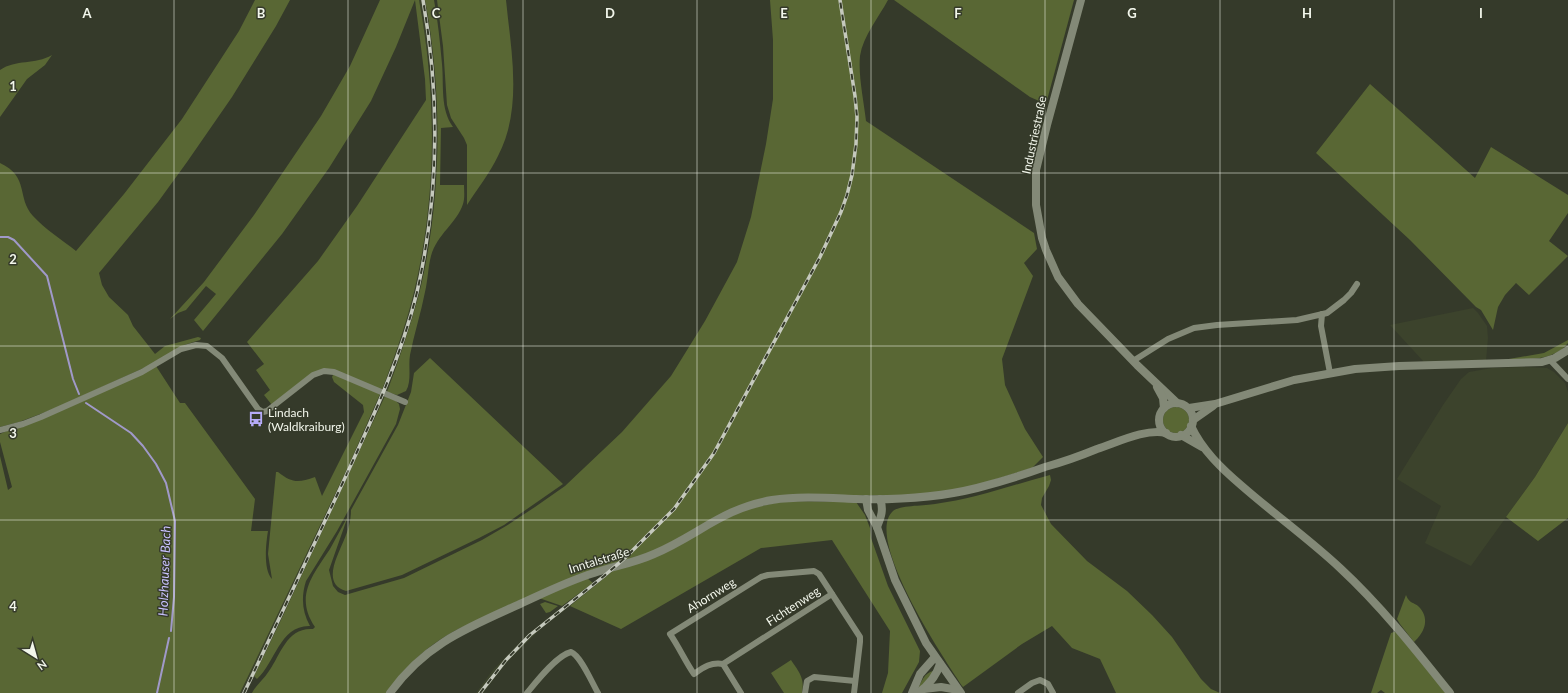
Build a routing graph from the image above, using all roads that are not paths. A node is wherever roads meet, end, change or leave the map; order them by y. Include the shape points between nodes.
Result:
1 (1081, 0) edge
2 (1357, 284) dead end
3 (1322, 314) junction
4 (1568, 350) edge
5 (1550, 360) junction
6 (1133, 361) junction
7 (1330, 373) junction
8 (1568, 379) edge
9 (1154, 382) junction
10 (405, 402) dead end
11 (1177, 403) junction
12 (1215, 404) junction
13 (1164, 408) junction
14 (1189, 408) junction
15 (1159, 419) junction
16 (1192, 423) junction
17 (0, 430) edge
18 (1166, 433) junction
19 (1181, 435) junction
20 (1129, 438) junction
21 (1204, 449) junction
22 (866, 499) junction
23 (880, 499) junction
24 (897, 499) junction
25 (882, 513) junction
26 (877, 527) junction
27 (832, 594) junction
28 (935, 657) junction
29 (723, 664) junction
30 (940, 664) junction
31 (855, 681) junction
32 (921, 691) edge
33 (959, 691) edge
34 (390, 693) edge
35 (527, 693) edge
36 (598, 693) edge
37 (741, 693) edge
38 (805, 693) edge
39 (854, 693) edge
40 (912, 693) edge
41 (1018, 693) edge
42 (1053, 693) edge
43 (1450, 693) edge

1 - 6 main road, Industriestraße via 1038,160 1035,188 1038,221 1046,250 1058,277 1090,317
2 - 3 street via 1339,304
3 - 6 street via 1297,320 1194,328 1168,339
3 - 7 street via 1321,326
4 - 5 main road
5 - 7 main road via 1533,363 1399,366
5 - 8 street
6 - 9 main road, Industriestraße
7 - 12 main road via 1276,385
9 - 11 main road, Industriestraße
9 - 13 main road, Industriestraße via 1163,398
10 - 17 street via 334,372 324,371 313,375 267,411 262,412 222,358 207,346 196,345 181,349 142,372 40,417
11 - 13 main road
11 - 14 main road
12 - 14 main road
12 - 16 main road
13 - 15 main road
14 - 16 main road
15 - 18 main road
15 - 20 main road via 1151,427
16 - 19 main road via 1186,433
16 - 21 main road
18 - 19 main road
18 - 20 main road via 1160,431
19 - 21 main road
20 - 24 main road, Inntalstraße via 976,488
21 - 43 main road via 1234,479 1322,552 1368,595
22 - 23 main road, Inntalstraße
22 - 26 main road via 868,510
22 - 34 main road, Inntalstraße via 786,498 750,504 728,513 660,552 557,587 441,642 414,664
23 - 24 main road, Inntalstraße
23 - 25 main road
24 - 25 main road
25 - 26 main road
26 - 28 main road via 895,580
27 - 29 street, Fichtenweg
27 - 29 street, Ahornweg via 817,572 768,575 670,634 694,674 707,665
27 - 31 street, Fichtenweg via 860,637
28 - 30 main road
28 - 40 main road via 920,674
29 - 37 street
30 - 32 main road via 934,678
30 - 33 main road
31 - 38 street via 814,677 807,681
31 - 39 street, Fichtenweg
32 - 33 main road via 932,687
35 - 36 street via 554,664 571,652 579,660
41 - 42 street via 1040,680 1048,684

